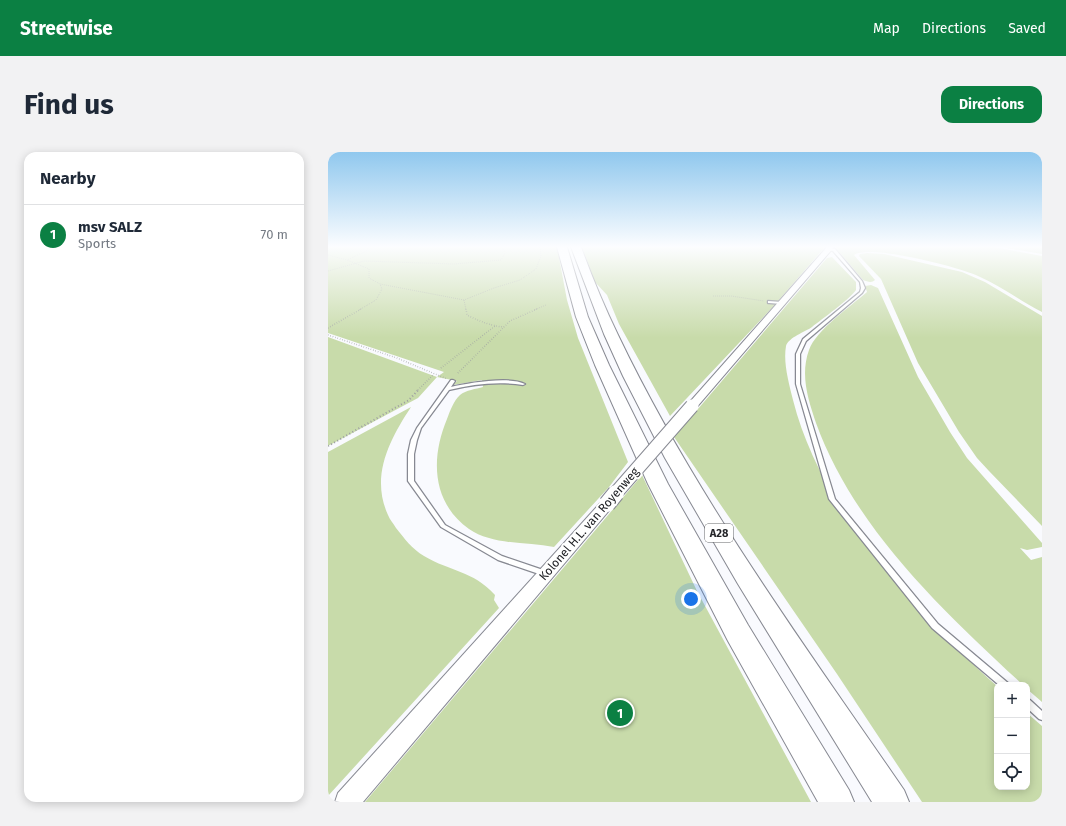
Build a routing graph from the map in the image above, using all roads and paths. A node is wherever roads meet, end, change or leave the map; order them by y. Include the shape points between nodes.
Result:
1 (370, 277) edge
2 (524, 277) edge
3 (571, 277) edge
4 (587, 277) edge
5 (805, 277) edge
6 (856, 277) edge
7 (380, 284) junction
8 (713, 296) dead end
9 (464, 300) junction
10 (769, 302) joint
11 (782, 304) junction
12 (546, 305) dead end
13 (495, 326) junction
14 (504, 327) junction
15 (328, 328) edge
16 (328, 335) edge
17 (441, 368) dead end
18 (434, 374) junction
19 (458, 374) dead end
20 (453, 381) joint
21 (523, 384) dead end
22 (446, 389) junction
23 (328, 446) edge
24 (546, 574) junction
25 (1002, 682) edge
26 (1030, 706) edge
27 (1042, 716) edge
28 (347, 802) edge
29 (837, 802) edge
30 (892, 802) edge

1 - 7 path
2 - 9 path
3 - 29 highway, A28 via 582,317 611,386 658,484 738,633
4 - 30 highway, A28 via 644,404 673,455 753,586
5 - 11 street, Kolonel H.L. van Royenweg
6 - 25 lane via 863,288 861,292 804,340 798,354 798,384 832,499 935,626
7 - 9 path
7 - 15 path via 382,289 376,300
8 - 10 path
9 - 13 path via 468,315 477,321
10 - 11 lane
11 - 24 street, Kolonel H.L. van Royenweg, bridge
12 - 14 path via 521,315
13 - 14 path
13 - 17 path
14 - 19 path
16 - 18 path via 397,358
18 - 20 path
18 - 23 path via 409,400
20 - 22 lane
21 - 22 lane via 495,381
22 - 24 lane via 419,428 414,440 411,481 443,526 500,558
24 - 28 street, Kolonel H.L. van Royenweg
26 - 27 lane

